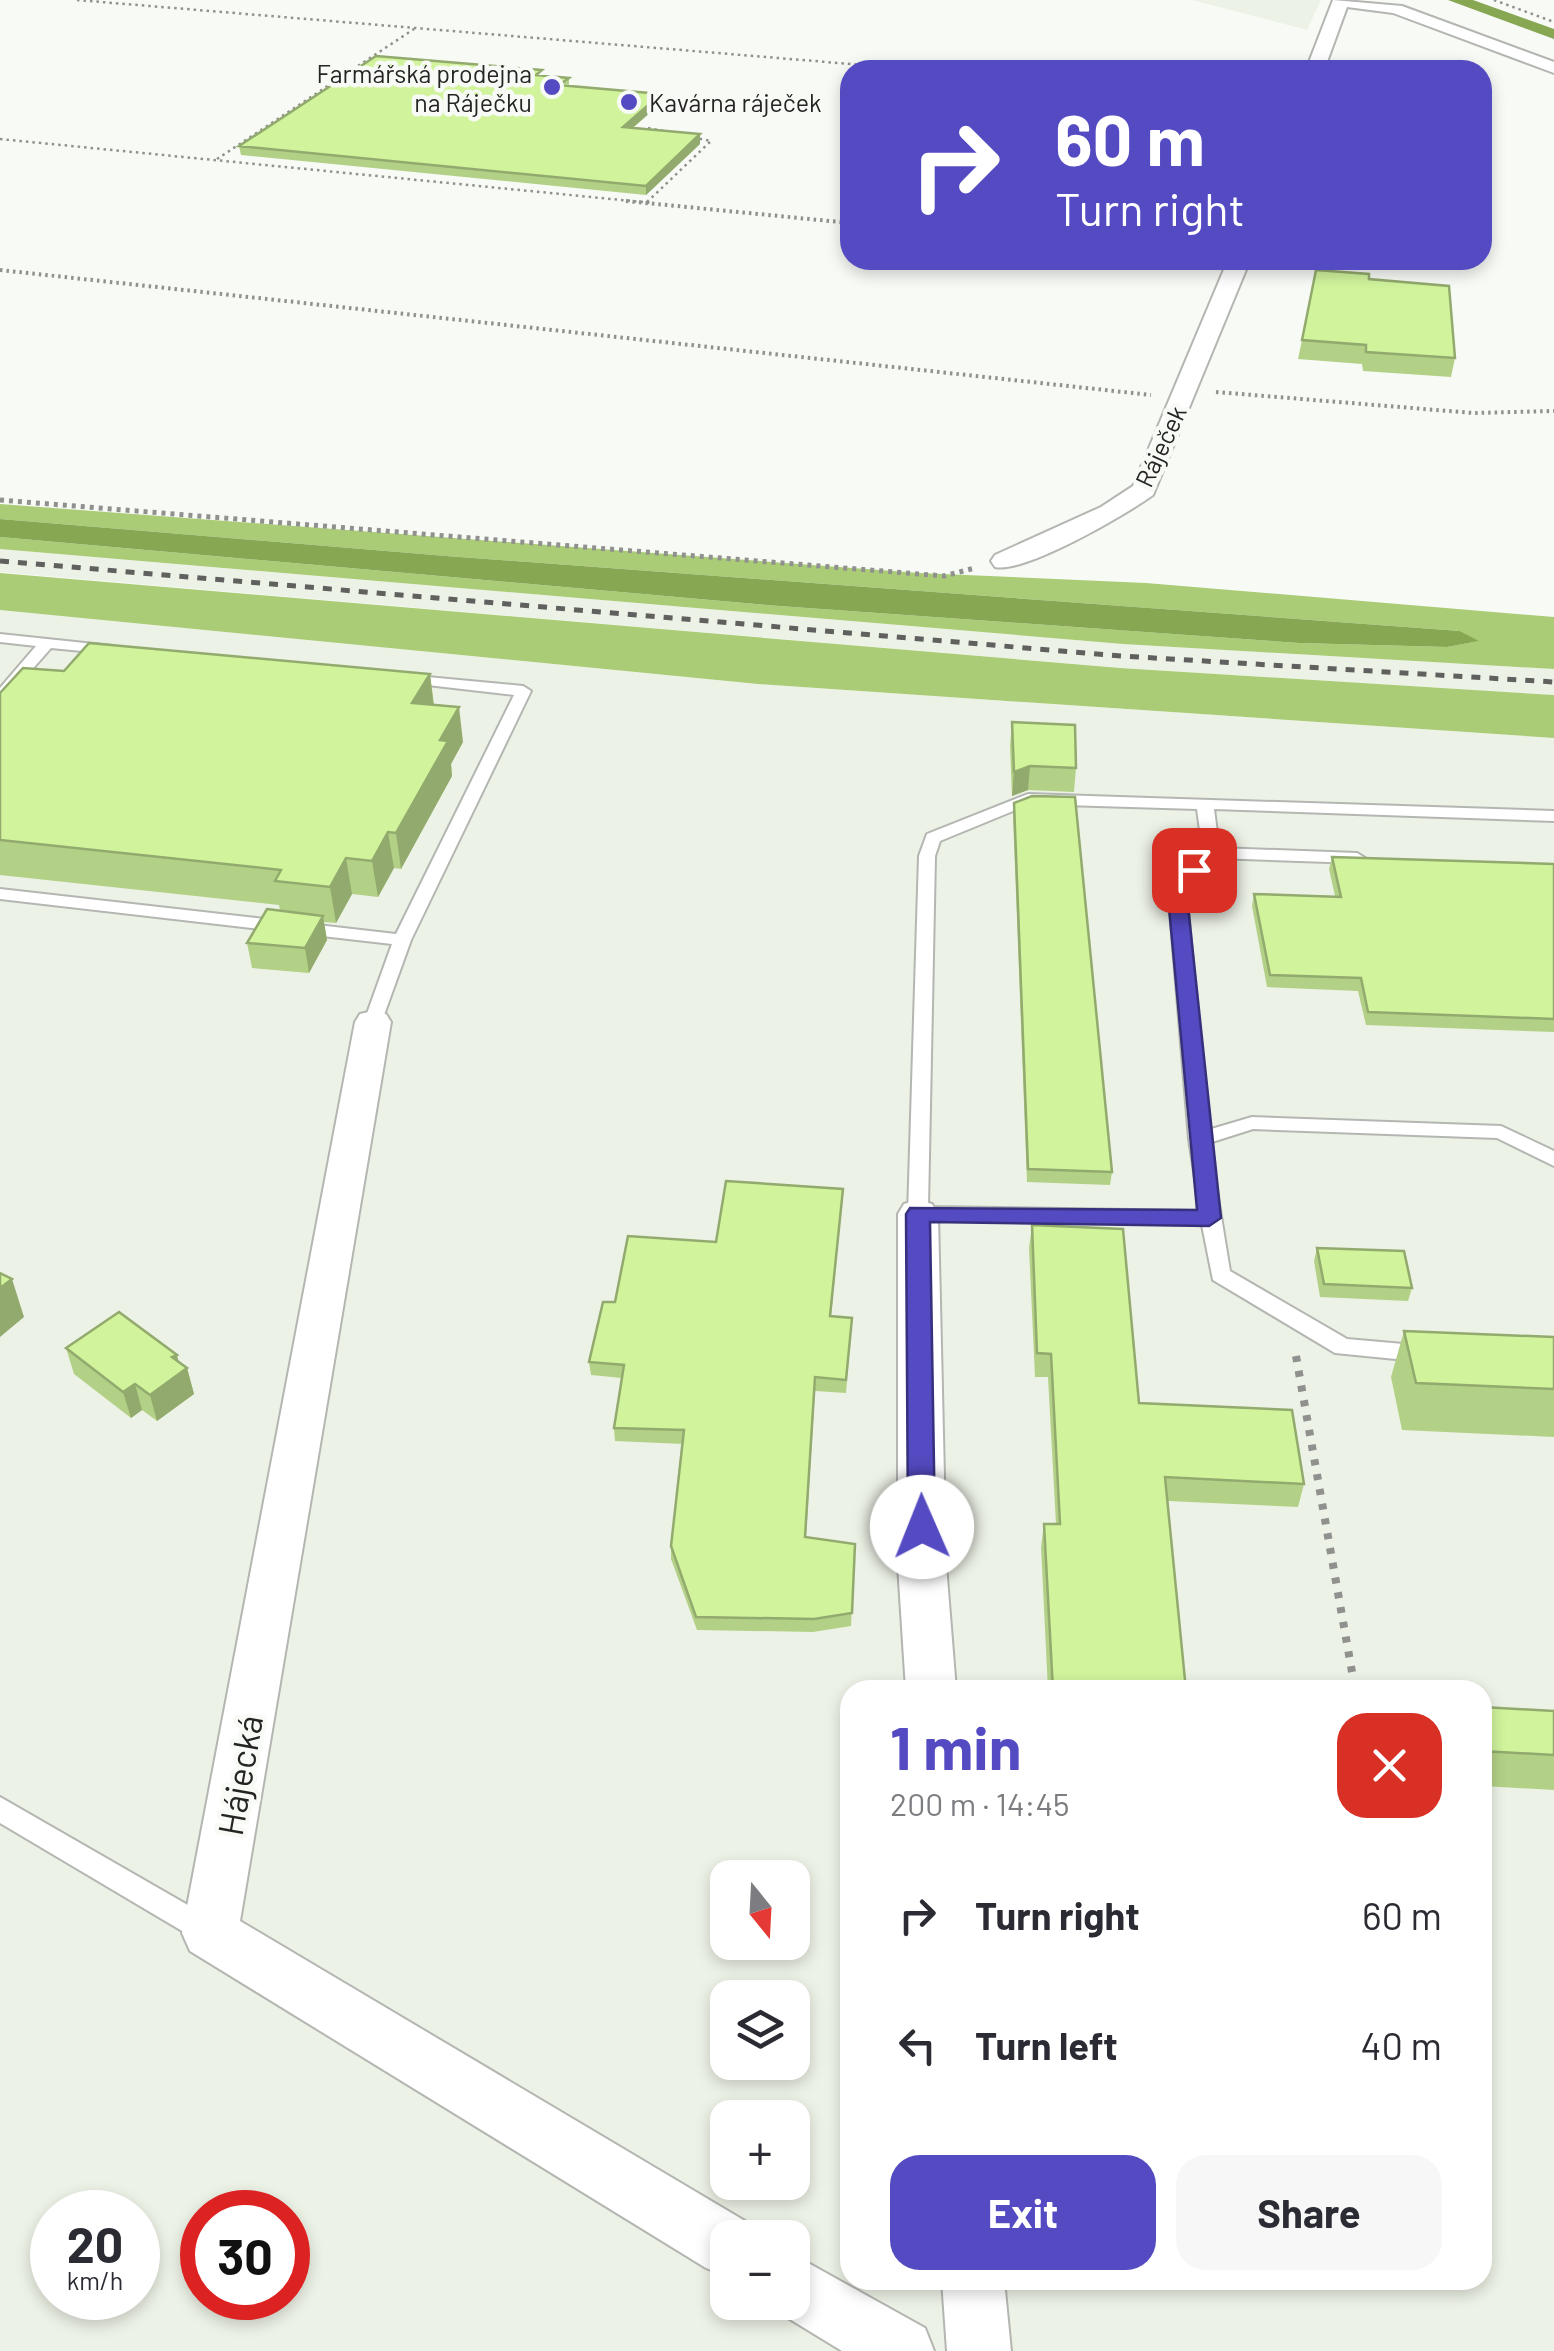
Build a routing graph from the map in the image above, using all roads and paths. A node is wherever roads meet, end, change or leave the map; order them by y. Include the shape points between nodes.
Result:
1 (77, 0) edge
2 (1341, 0) edge
3 (1494, 0) edge
4 (1554, 22) edge
5 (415, 28) junction
6 (1319, 60) edge
7 (840, 63) edge
8 (1554, 68) edge
9 (648, 128) edge
10 (0, 138) edge
11 (217, 159) junction
12 (646, 203) junction
13 (840, 222) edge
14 (0, 270) edge
15 (1236, 270) edge
16 (1184, 393) junction
17 (1554, 411) edge
18 (0, 500) edge
19 (1004, 561) dead end
20 (944, 576) dead end
21 (0, 638) edge
22 (47, 643) junction
23 (126, 651) edge
24 (384, 677) edge
25 (0, 697) edge
26 (1205, 804) junction
27 (1554, 816) edge
28 (1211, 853) junction
29 (1382, 859) edge
30 (0, 894) edge
31 (402, 940) junction
32 (373, 1022) joint
33 (1199, 1138) junction
34 (1554, 1159) edge
35 (918, 1214) junction
36 (1209, 1218) junction
37 (1289, 1315) junction
38 (1442, 1355) edge
39 (1352, 1672) dead end
40 (930, 1680) edge
41 (0, 1809) edge
42 (210, 1933) junction
43 (710, 2235) edge
44 (975, 2290) edge
45 (810, 2296) edge
46 (902, 2351) edge
47 (978, 2351) edge

1 - 5 path
2 - 6 street
2 - 8 street via 1396,9
3 - 4 path
5 - 7 path
5 - 11 path
9 - 12 path via 711,142
10 - 11 path
11 - 12 path
12 - 13 path
14 - 16 path
15 - 16 street, Ráječek
16 - 17 path
16 - 19 street, Ráječek via 1144,490 1110,514
18 - 20 path
21 - 22 lane
22 - 23 lane
22 - 25 lane
24 - 31 lane via 523,691
26 - 27 lane
26 - 28 lane
26 - 35 lane via 1028,800 933,838 927,856
28 - 29 lane
28 - 33 lane via 1176,886
30 - 31 lane
31 - 32 lane
32 - 42 street, Hájecká
33 - 34 lane via 1252,1123 1501,1132
33 - 36 lane
35 - 36 lane
35 - 40 street via 922,1565
36 - 37 lane via 1220,1274
37 - 38 lane via 1344,1348
37 - 39 path
41 - 42 lane
42 - 43 street
44 - 47 street
45 - 46 street

